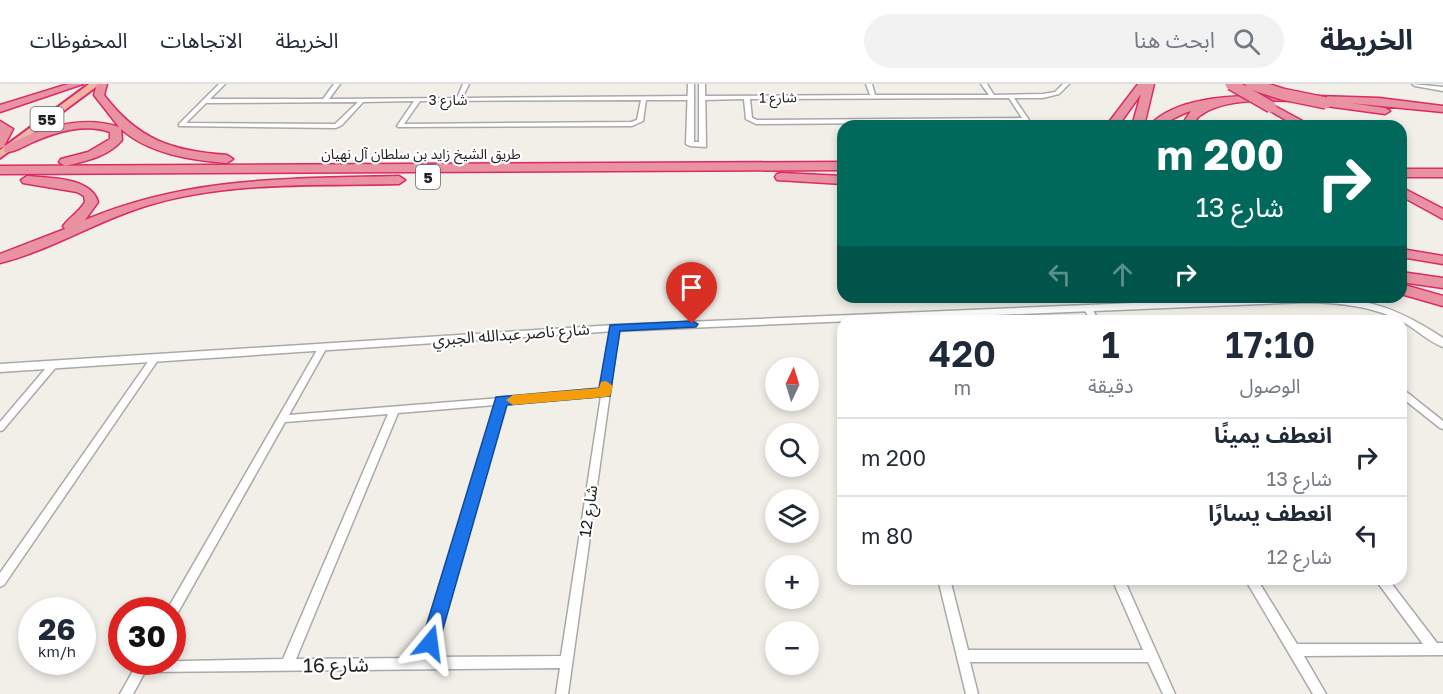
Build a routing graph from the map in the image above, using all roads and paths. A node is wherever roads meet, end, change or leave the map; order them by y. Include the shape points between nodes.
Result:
1 (80, 84) edge
2 (95, 84) edge
3 (102, 84) edge
4 (222, 84) edge
5 (337, 84) edge
6 (466, 84) edge
7 (691, 84) edge
8 (702, 84) edge
9 (869, 84) edge
10 (984, 84) edge
11 (1066, 84) edge
12 (1143, 84) edge
13 (1149, 84) edge
14 (1251, 84) edge
15 (1415, 84) edge
16 (1226, 86) edge
17 (1354, 88) dead end
18 (1443, 89) edge
19 (992, 96) junction
20 (1010, 96) junction
21 (873, 97) junction
22 (644, 98) junction
23 (691, 98) junction
24 (703, 98) junction
25 (747, 98) junction
26 (459, 99) junction
27 (325, 100) junction
28 (362, 100) junction
29 (418, 100) junction
30 (206, 101) junction
31 (1443, 108) edge
32 (0, 109) edge
33 (1443, 114) edge
34 (1026, 120) edge
35 (1116, 120) edge
36 (1140, 120) edge
37 (1160, 120) edge
38 (1191, 120) edge
39 (1279, 120) edge
40 (1294, 120) edge
41 (1443, 120) edge
42 (837, 121) edge
43 (0, 124) edge
44 (2, 149) edge
45 (837, 159) edge
46 (1407, 164) edge
47 (1443, 164) edge
48 (650, 166) junction
49 (837, 166) edge
50 (478, 172) junction
51 (1407, 173) edge
52 (1443, 173) edge
53 (12, 174) edge
54 (837, 175) edge
55 (746, 176) junction
56 (837, 180) edge
57 (1409, 192) edge
58 (1443, 204) edge
59 (1443, 215) edge
60 (0, 254) edge
61 (1407, 254) edge
62 (0, 260) edge
63 (1443, 260) edge
64 (1407, 270) edge
65 (1443, 274) edge
66 (1407, 278) edge
67 (1443, 283) edge
68 (1407, 291) edge
69 (1443, 301) edge
70 (1219, 303) edge
71 (1358, 303) edge
72 (1088, 309) junction
73 (960, 315) edge
74 (1092, 315) edge
75 (1399, 315) edge
76 (1407, 318) edge
77 (837, 320) edge
78 (615, 328) junction
79 (1443, 344) edge
80 (323, 346) junction
81 (155, 358) junction
82 (54, 364) junction
83 (0, 368) edge
84 (605, 393) junction
85 (1407, 397) edge
86 (501, 401) junction
87 (395, 409) junction
88 (282, 419) junction
89 (1443, 426) edge
90 (0, 428) edge
91 (0, 582) edge
92 (945, 585) edge
93 (1121, 585) edge
94 (1255, 585) edge
95 (1386, 585) edge
96 (181, 597) edge
97 (1438, 649) edge
98 (1294, 650) junction
99 (963, 656) junction
100 (1153, 656) junction
101 (567, 662) junction
102 (424, 663) junction
103 (186, 664) edge
104 (287, 665) junction
105 (137, 675) edge
106 (126, 694) edge
107 (562, 694) edge
108 (972, 694) edge
109 (1169, 694) edge
110 (1320, 694) edge

1 - 32 highway
1 - 44 highway, 55
2 - 44 highway, 55
3 - 50 highway via 99,96 127,128 155,144 183,153 225,159
4 - 30 street
5 - 27 street
6 - 26 street
7 - 23 street
8 - 24 street
9 - 21 street
10 - 19 street
11 - 20 street, شارع 1 via 1051,95
12 - 35 highway
13 - 36 highway
14 - 41 highway, bridge via 1326,103
15 - 18 street
16 - 39 highway
16 - 40 highway, bridge
17 - 31 highway
19 - 20 street, شارع 1
19 - 21 street, شارع 1
20 - 34 street
21 - 25 street, شارع 1
22 - 23 street, شارع 3
22 - 26 street, شارع 3
22 - 29 street via 640,121 632,124 400,126
23 - 24 street via 690,144 703,145
24 - 25 street, شارع 1
25 - 42 street via 749,119 756,122
26 - 29 street, شارع 3
27 - 28 street, شارع 3
27 - 30 street, شارع 3
28 - 29 street, شارع 3
28 - 30 street via 336,126 181,125
31 - 37 highway via 1332,92 1232,90 1183,102 1168,109
33 - 38 highway via 1328,96 1246,96 1204,107
43 - 44 highway via 7,129
44 - 53 highway via 72,127 102,126 118,132 113,144 94,154
45 - 48 highway
46 - 47 highway
48 - 49 highway, طريق الشيخ زايد بن سلطان آل نهيان / 5
48 - 50 highway, طريق الشيخ زايد بن سلطان آل نهيان / 5
50 - 53 highway, طريق الشيخ زايد بن سلطان آل نهيان / 5
50 - 55 highway, طريق الشيخ زايد بن سلطان آل نهيان / 5
50 - 62 highway via 195,190 125,208
51 - 52 highway
53 - 60 highway via 78,186 88,191 92,199 84,215 60,232
54 - 55 highway, طريق الشيخ زايد بن سلطان آل نهيان / 5
55 - 56 highway
57 - 58 highway
57 - 59 highway
61 - 63 highway
64 - 65 highway
66 - 67 highway
68 - 69 highway
70 - 72 street, شارع ناصر عبدالله الجبري
71 - 75 street, شارع ناصر عبدالله الجبري
72 - 73 street, شارع ناصر عبدالله الجبري
72 - 74 street
76 - 79 street, شارع ناصر عبدالله الجبري
77 - 78 street, شارع ناصر عبدالله الجبري
78 - 80 street, شارع ناصر عبدالله الجبري
78 - 84 street, شارع 12
80 - 81 street, شارع ناصر عبدالله الجبري
80 - 88 street
81 - 82 street, شارع ناصر عبدالله الجبري
81 - 91 street
82 - 83 street, شارع ناصر عبدالله الجبري
82 - 90 street
84 - 86 street
84 - 101 street, شارع 12
85 - 89 street
86 - 87 street
86 - 102 street
87 - 88 street
87 - 104 street
88 - 96 street
92 - 99 street
93 - 100 street
94 - 98 street
95 - 97 street
97 - 98 street
98 - 110 street
99 - 100 street
99 - 108 street
100 - 109 street
101 - 102 street, شارع 16
101 - 107 street, شارع 12
102 - 104 street, شارع 16
103 - 104 street, شارع 16
105 - 106 street

